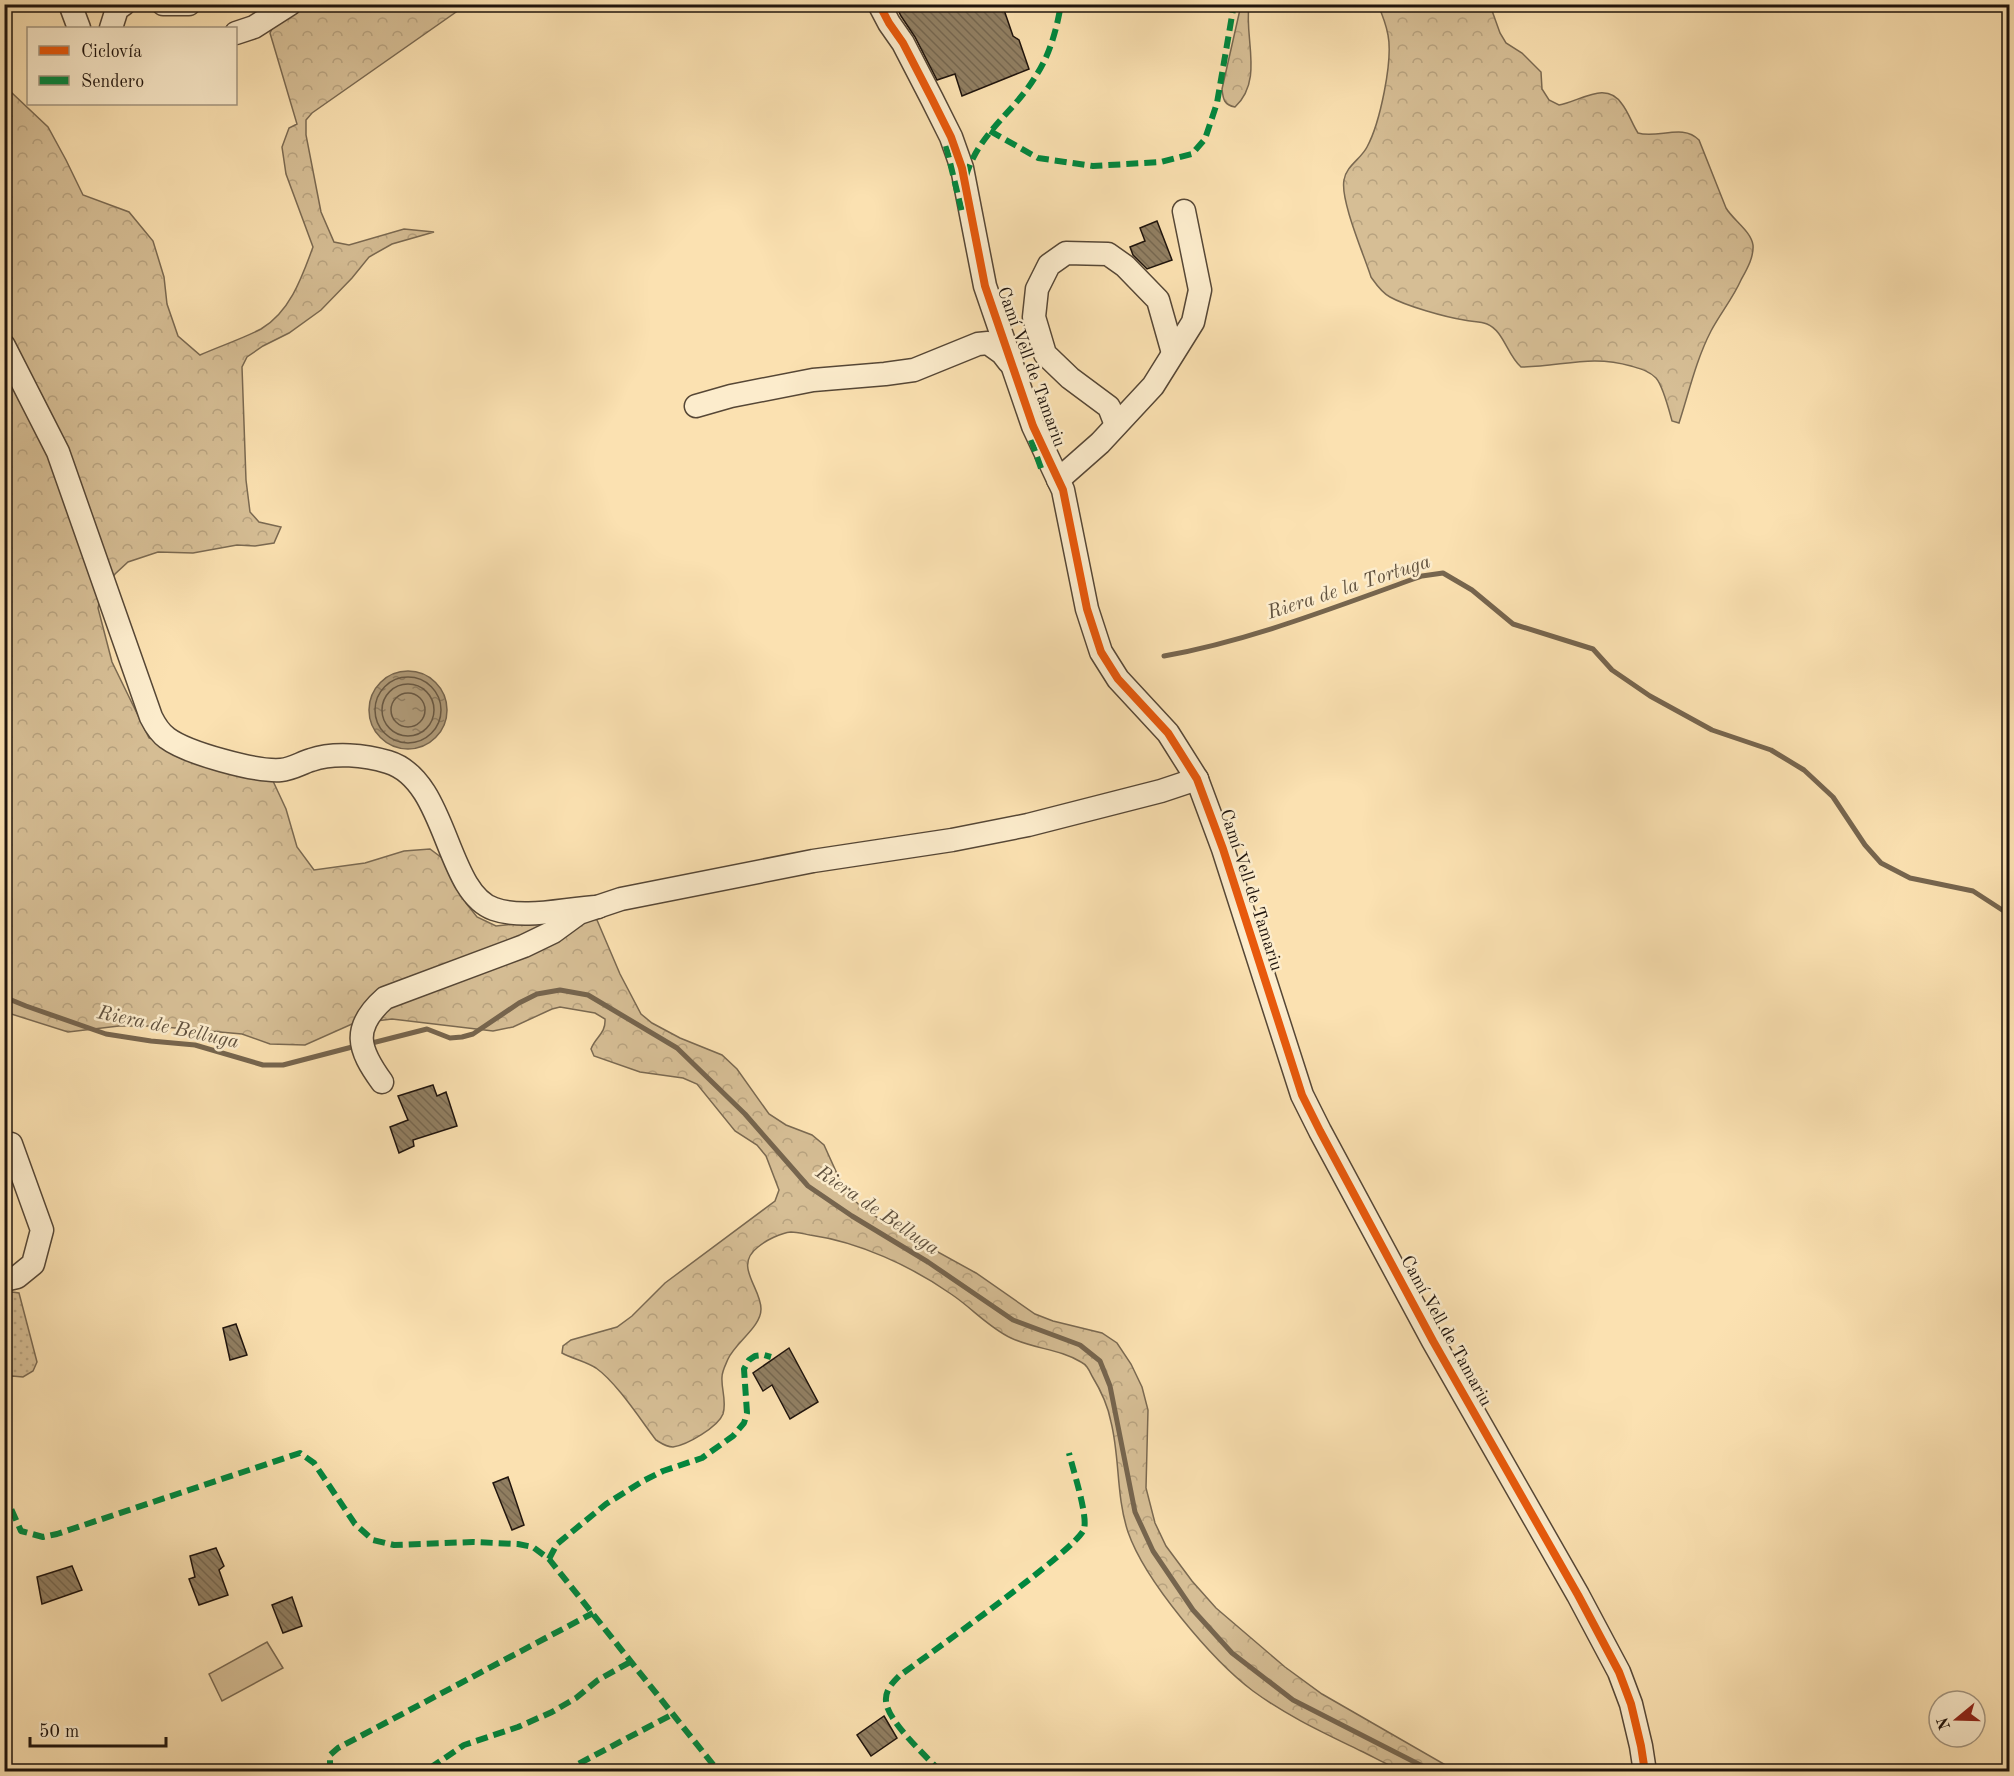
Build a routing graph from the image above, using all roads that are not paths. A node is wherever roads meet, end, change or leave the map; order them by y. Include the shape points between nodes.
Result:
1 (70, 4) edge
2 (124, 4) edge
3 (164, 4) edge
4 (189, 4) edge
5 (290, 4) edge
6 (879, 4) edge
7 (79, 27) edge
8 (111, 27) edge
9 (237, 33) edge
10 (1184, 211) dead end
11 (4, 346) edge
12 (1173, 353) junction
13 (1012, 366) junction
14 (696, 406) dead end
15 (1116, 425) junction
16 (1059, 480) junction
17 (1197, 779) junction
18 (598, 907) junction
19 (382, 1082) dead end
20 (10, 1144) dead end
21 (4, 1280) edge
22 (1645, 1772) edge

1 - 7 street
2 - 8 street via 117,9
3 - 4 street
5 - 9 street via 254,27
6 - 13 street, Camí Vell de Tamariu via 951,137 962,168 985,286
10 - 12 street via 1200,290 1193,322
11 - 18 street via 58,452 151,717 162,734 207,756 263,769 293,768 313,759 344,755 390,762 412,776 425,792 469,888 492,909 526,914
12 - 15 street via 1153,386
12 - 15 street via 1158,300 1108,254 1066,253 1048,265 1037,289 1034,317 1045,354 1109,407
13 - 14 street via 988,343 978,344 914,370 813,380
13 - 16 street, Camí Vell de Tamariu via 1033,426
15 - 16 street
16 - 17 street, Camí Vell de Tamariu via 1087,609 1101,652 1118,679 1167,734
17 - 18 street via 1028,825 813,861
17 - 22 street, Camí Vell de Tamariu via 1302,1095 1433,1341 1619,1672 1631,1704
18 - 19 street via 579,913 524,946 385,998 367,1017 362,1031 362,1051
20 - 21 street via 42,1230 33,1264 17,1277

